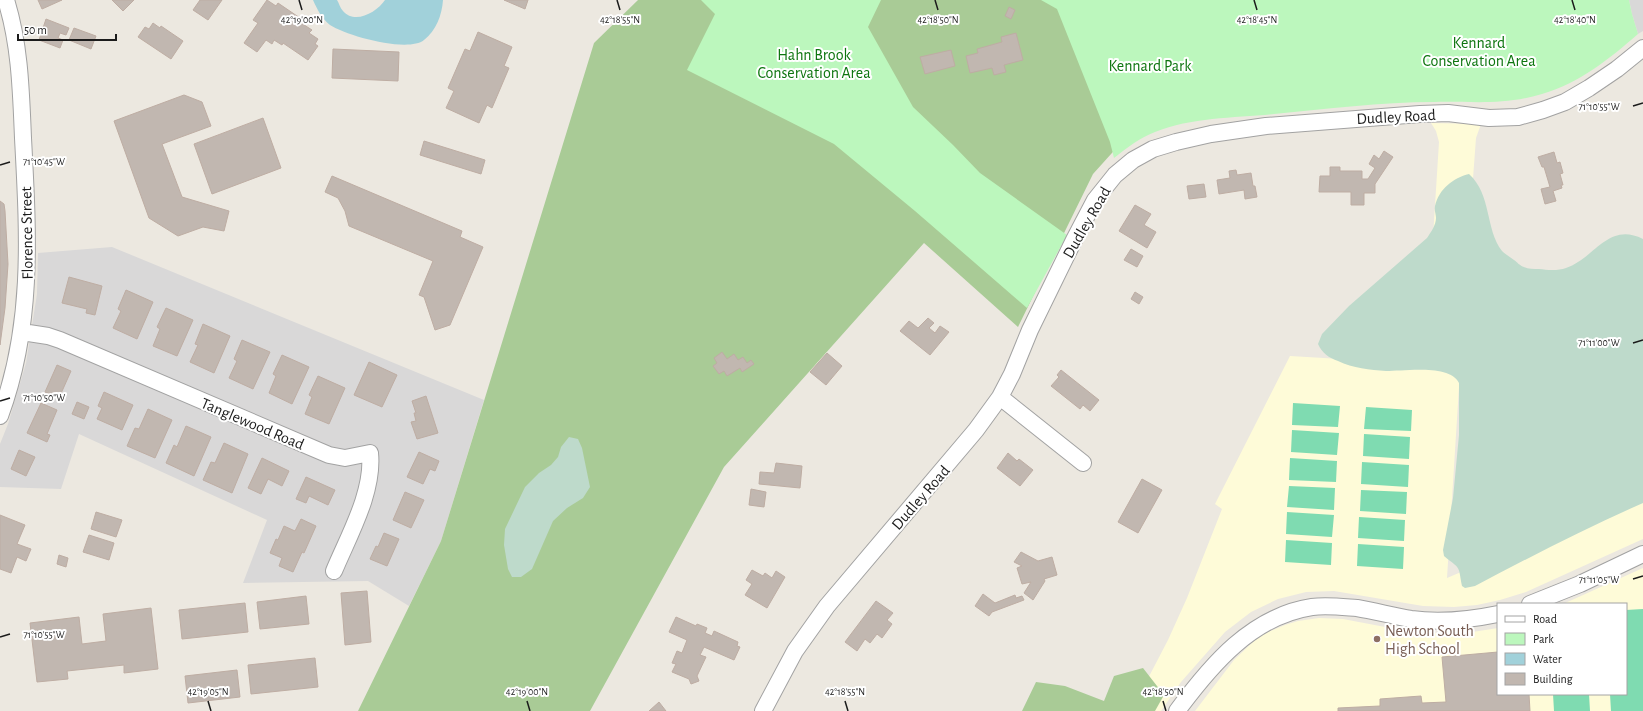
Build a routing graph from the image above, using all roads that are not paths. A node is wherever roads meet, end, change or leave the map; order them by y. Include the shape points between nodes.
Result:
1 (6, 0) edge
2 (1643, 48) edge
3 (22, 332) junction
4 (1000, 397) junction
5 (0, 416) edge
6 (1083, 463) dead end
7 (1643, 554) edge
8 (334, 570) dead end
9 (1532, 603) edge
10 (1497, 614) edge
11 (763, 711) edge
12 (1177, 711) edge

1 - 3 street, Florence Street via 14,28 19,66 24,152 28,261
2 - 4 street, Dudley Road via 1612,73 1571,98 1518,117 1489,118 1448,113 1266,126 1176,142 1153,149 1132,160 1115,175 1095,200 1030,330
3 - 5 street, Florence Street via 16,368
3 - 8 street, Tanglewood Road via 60,340 329,455 345,458 370,453 371,471 368,488
4 - 6 street
4 - 11 street, Dudley Road via 976,430 827,606 795,651
7 - 9 street
10 - 12 street via 1462,621 1438,621 1333,606 1313,606 1290,612 1262,624 1235,644

